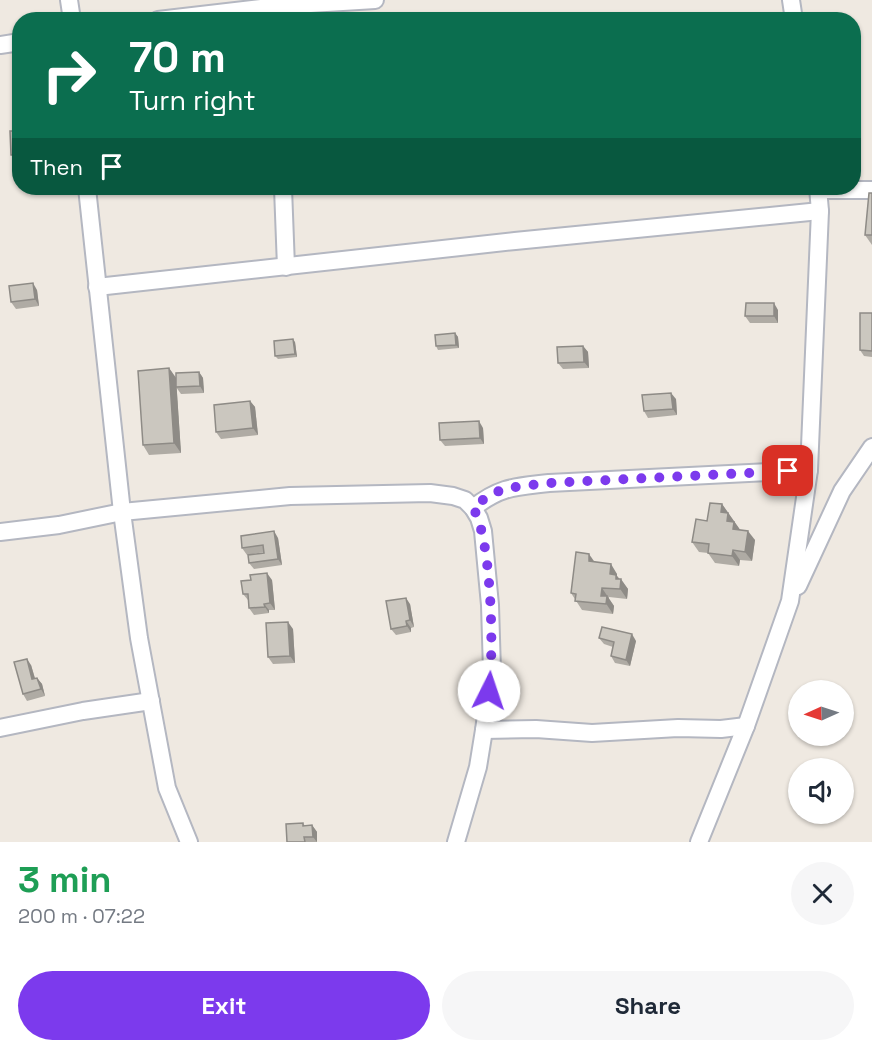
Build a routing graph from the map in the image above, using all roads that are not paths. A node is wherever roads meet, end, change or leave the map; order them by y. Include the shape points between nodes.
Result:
1 (375, 0) edge
2 (285, 12) edge
3 (88, 195) edge
4 (283, 195) edge
5 (819, 195) edge
6 (820, 211) junction
7 (286, 267) junction
8 (97, 287) junction
9 (872, 447) edge
10 (809, 470) junction
11 (473, 508) junction
12 (122, 512) junction
13 (0, 532) edge
14 (790, 601) junction
15 (151, 701) junction
16 (746, 726) junction
17 (0, 728) edge
18 (484, 730) junction
19 (189, 842) edge
20 (456, 842) edge
21 (699, 842) edge

1 - 2 street
3 - 8 street
4 - 7 street
5 - 6 street
6 - 7 street
6 - 10 street
7 - 8 street
8 - 12 street
9 - 14 street via 842,491
10 - 11 street via 549,483 507,488 489,495
10 - 14 street
11 - 12 street via 465,500 430,493 290,496
11 - 18 street via 483,531 490,605 492,671
12 - 13 street
12 - 15 street
14 - 16 street
15 - 17 street
15 - 19 street via 167,788
16 - 18 street via 592,733
16 - 21 street
18 - 20 street via 478,767

